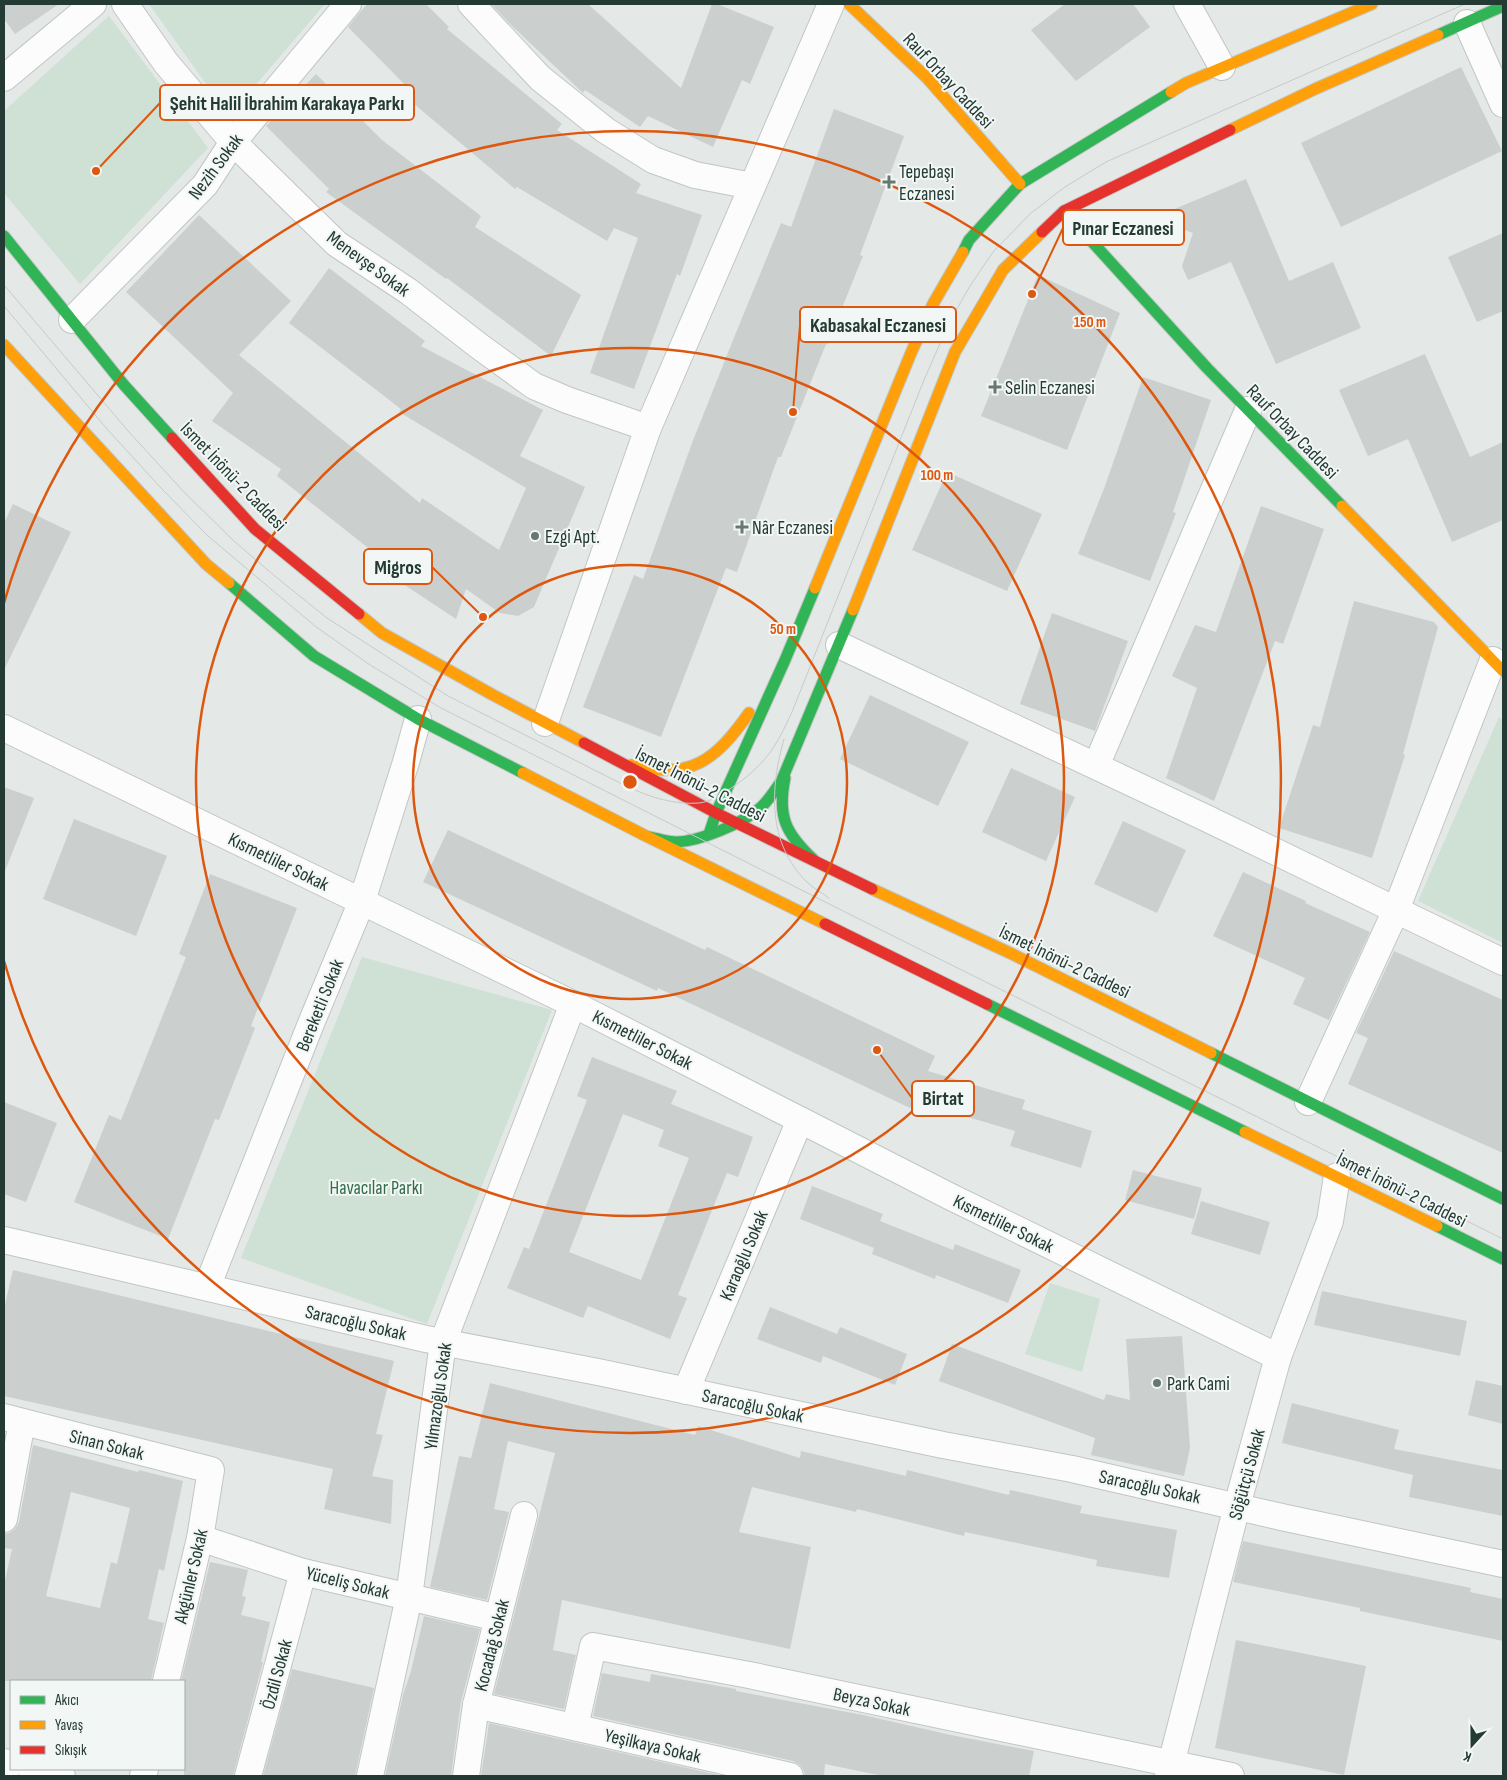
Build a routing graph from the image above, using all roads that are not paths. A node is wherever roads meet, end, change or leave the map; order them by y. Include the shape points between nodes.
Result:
1 (93, 4) edge
2 (125, 4) edge
3 (348, 4) edge
4 (471, 4) edge
5 (831, 4) edge
6 (848, 4) edge
7 (1187, 4) edge
8 (1372, 4) edge
9 (1503, 6) edge
10 (1466, 23) junction
11 (1222, 67) junction
12 (4, 78) edge
13 (1503, 104) edge
14 (232, 142) junction
15 (1020, 184) junction
16 (752, 186) junction
17 (1064, 210) junction
18 (4, 236) edge
19 (72, 320) junction
20 (4, 345) edge
21 (1248, 410) junction
22 (648, 428) junction
23 (839, 645) junction
24 (785, 660) junction
25 (1498, 665) edge
26 (418, 718) junction
27 (545, 723) junction
28 (4, 728) edge
29 (613, 758) junction
30 (788, 766) junction
31 (1096, 766) junction
32 (716, 813) junction
33 (736, 822) junction
34 (709, 833) junction
35 (644, 835) junction
36 (817, 862) junction
37 (734, 879) junction
38 (362, 902) junction
39 (1396, 910) junction
40 (1503, 962) edge
41 (573, 1004) junction
42 (1308, 1102) junction
43 (800, 1120) junction
44 (1337, 1176) junction
45 (1503, 1200) edge
46 (4, 1240) edge
47 (1503, 1259) edge
48 (207, 1288) junction
49 (443, 1342) junction
50 (1278, 1357) junction
51 (686, 1391) junction
52 (13, 1419) edge
53 (211, 1470) joint
54 (1237, 1506) junction
55 (524, 1516) dead end
56 (4, 1519) edge
57 (200, 1538) junction
58 (1503, 1564) edge
59 (303, 1572) junction
60 (409, 1597) junction
61 (498, 1618) junction
62 (166, 1680) edge
63 (476, 1705) junction
64 (575, 1727) junction
65 (35, 1770) edge
66 (1170, 1770) edge
67 (62, 1776) edge
68 (248, 1776) edge
69 (370, 1776) edge
70 (466, 1776) edge
71 (790, 1776) edge
72 (1231, 1776) edge

1 - 12 street
2 - 14 street, Menevşe Sokak via 166,63
3 - 14 street, Nezih Sokak
4 - 16 street via 540,78 605,130 653,160 695,175
5 - 16 street
6 - 15 street, Rauf Orbay Caddesi via 927,78
7 - 11 street
8 - 11 street
9 - 10 street
10 - 13 street
10 - 17 street via 1315,89
11 - 15 street via 1186,83
14 - 19 street, Nezih Sokak via 205,185
14 - 22 street, Menevşe Sokak via 337,244 408,291 534,386
15 - 24 street via 969,240 933,304
16 - 22 street
17 - 21 street, Rauf Orbay Caddesi
17 - 23 street via 1004,270 955,352
18 - 19 street, İsmet İnönü-2 Caddesi
19 - 27 street, İsmet İnönü-2 Caddesi via 124,384 255,529 382,633
20 - 26 street, İsmet İnönü-2 Caddesi via 206,564 314,656
21 - 25 street, Rauf Orbay Caddesi
21 - 31 street
22 - 27 street
23 - 30 street
23 - 31 street
24 - 29 street via 739,729 723,746 692,767 675,772 654,772
24 - 32 street
25 - 39 street
26 - 35 street, İsmet İnönü-2 Caddesi
26 - 38 street, Bereketli Sokak
27 - 29 street, İsmet İnönü-2 Caddesi
28 - 38 street, Kısmetliler Sokak
29 - 32 street, İsmet İnönü-2 Caddesi
30 - 33 street via 773,795 758,810
30 - 36 street via 781,795 781,817 788,834
31 - 39 street
32 - 33 street, İsmet İnönü-2 Caddesi
32 - 34 street
33 - 34 street
33 - 36 street, İsmet İnönü-2 Caddesi
34 - 35 street via 677,842
34 - 37 street via 708,843 716,864
35 - 37 street, İsmet İnönü-2 Caddesi
36 - 42 street, İsmet İnönü-2 Caddesi via 1010,953
37 - 44 street, İsmet İnönü-2 Caddesi
38 - 41 street, Kısmetliler Sokak
38 - 48 street, Bereketli Sokak
39 - 40 street
39 - 42 street
41 - 43 street, Kısmetliler Sokak
41 - 49 street, Yılmazoğlu Sokak
42 - 45 street, İsmet İnönü-2 Caddesi
43 - 50 street, Kısmetliler Sokak
43 - 51 street, Karaoğlu Sokak
44 - 47 street, İsmet İnönü-2 Caddesi
44 - 50 street, Söğütçü Sokak via 1330,1221
46 - 48 street, Saracoğlu Sokak
48 - 49 street, Saracoğlu Sokak
49 - 51 street, Saracoğlu Sokak
49 - 60 street, Yılmazoğlu Sokak
50 - 54 street, Söğütçü Sokak
51 - 54 street, Saracoğlu Sokak via 1072,1469
52 - 53 street, Sinan Sokak
52 - 56 street
53 - 57 street, Akgünler Sokak
54 - 58 street, Saracoğlu Sokak
54 - 66 street, Söğütçü Sokak
55 - 61 street, Kocadağ Sokak
57 - 59 street, Yüceliş Sokak
57 - 62 street, Akgünler Sokak
59 - 60 street, Yüceliş Sokak
59 - 68 street, Özdil Sokak
60 - 61 street, Yüceliş Sokak
60 - 69 street, Yılmazoğlu Sokak
61 - 63 street, Kocadağ Sokak
63 - 64 street, Yeşilkaya Sokak
63 - 70 street, Kocadağ Sokak
64 - 66 street, Beyza Sokak via 592,1646 749,1674
64 - 71 street, Yeşilkaya Sokak
65 - 67 street
66 - 72 street, Beyza Sokak

